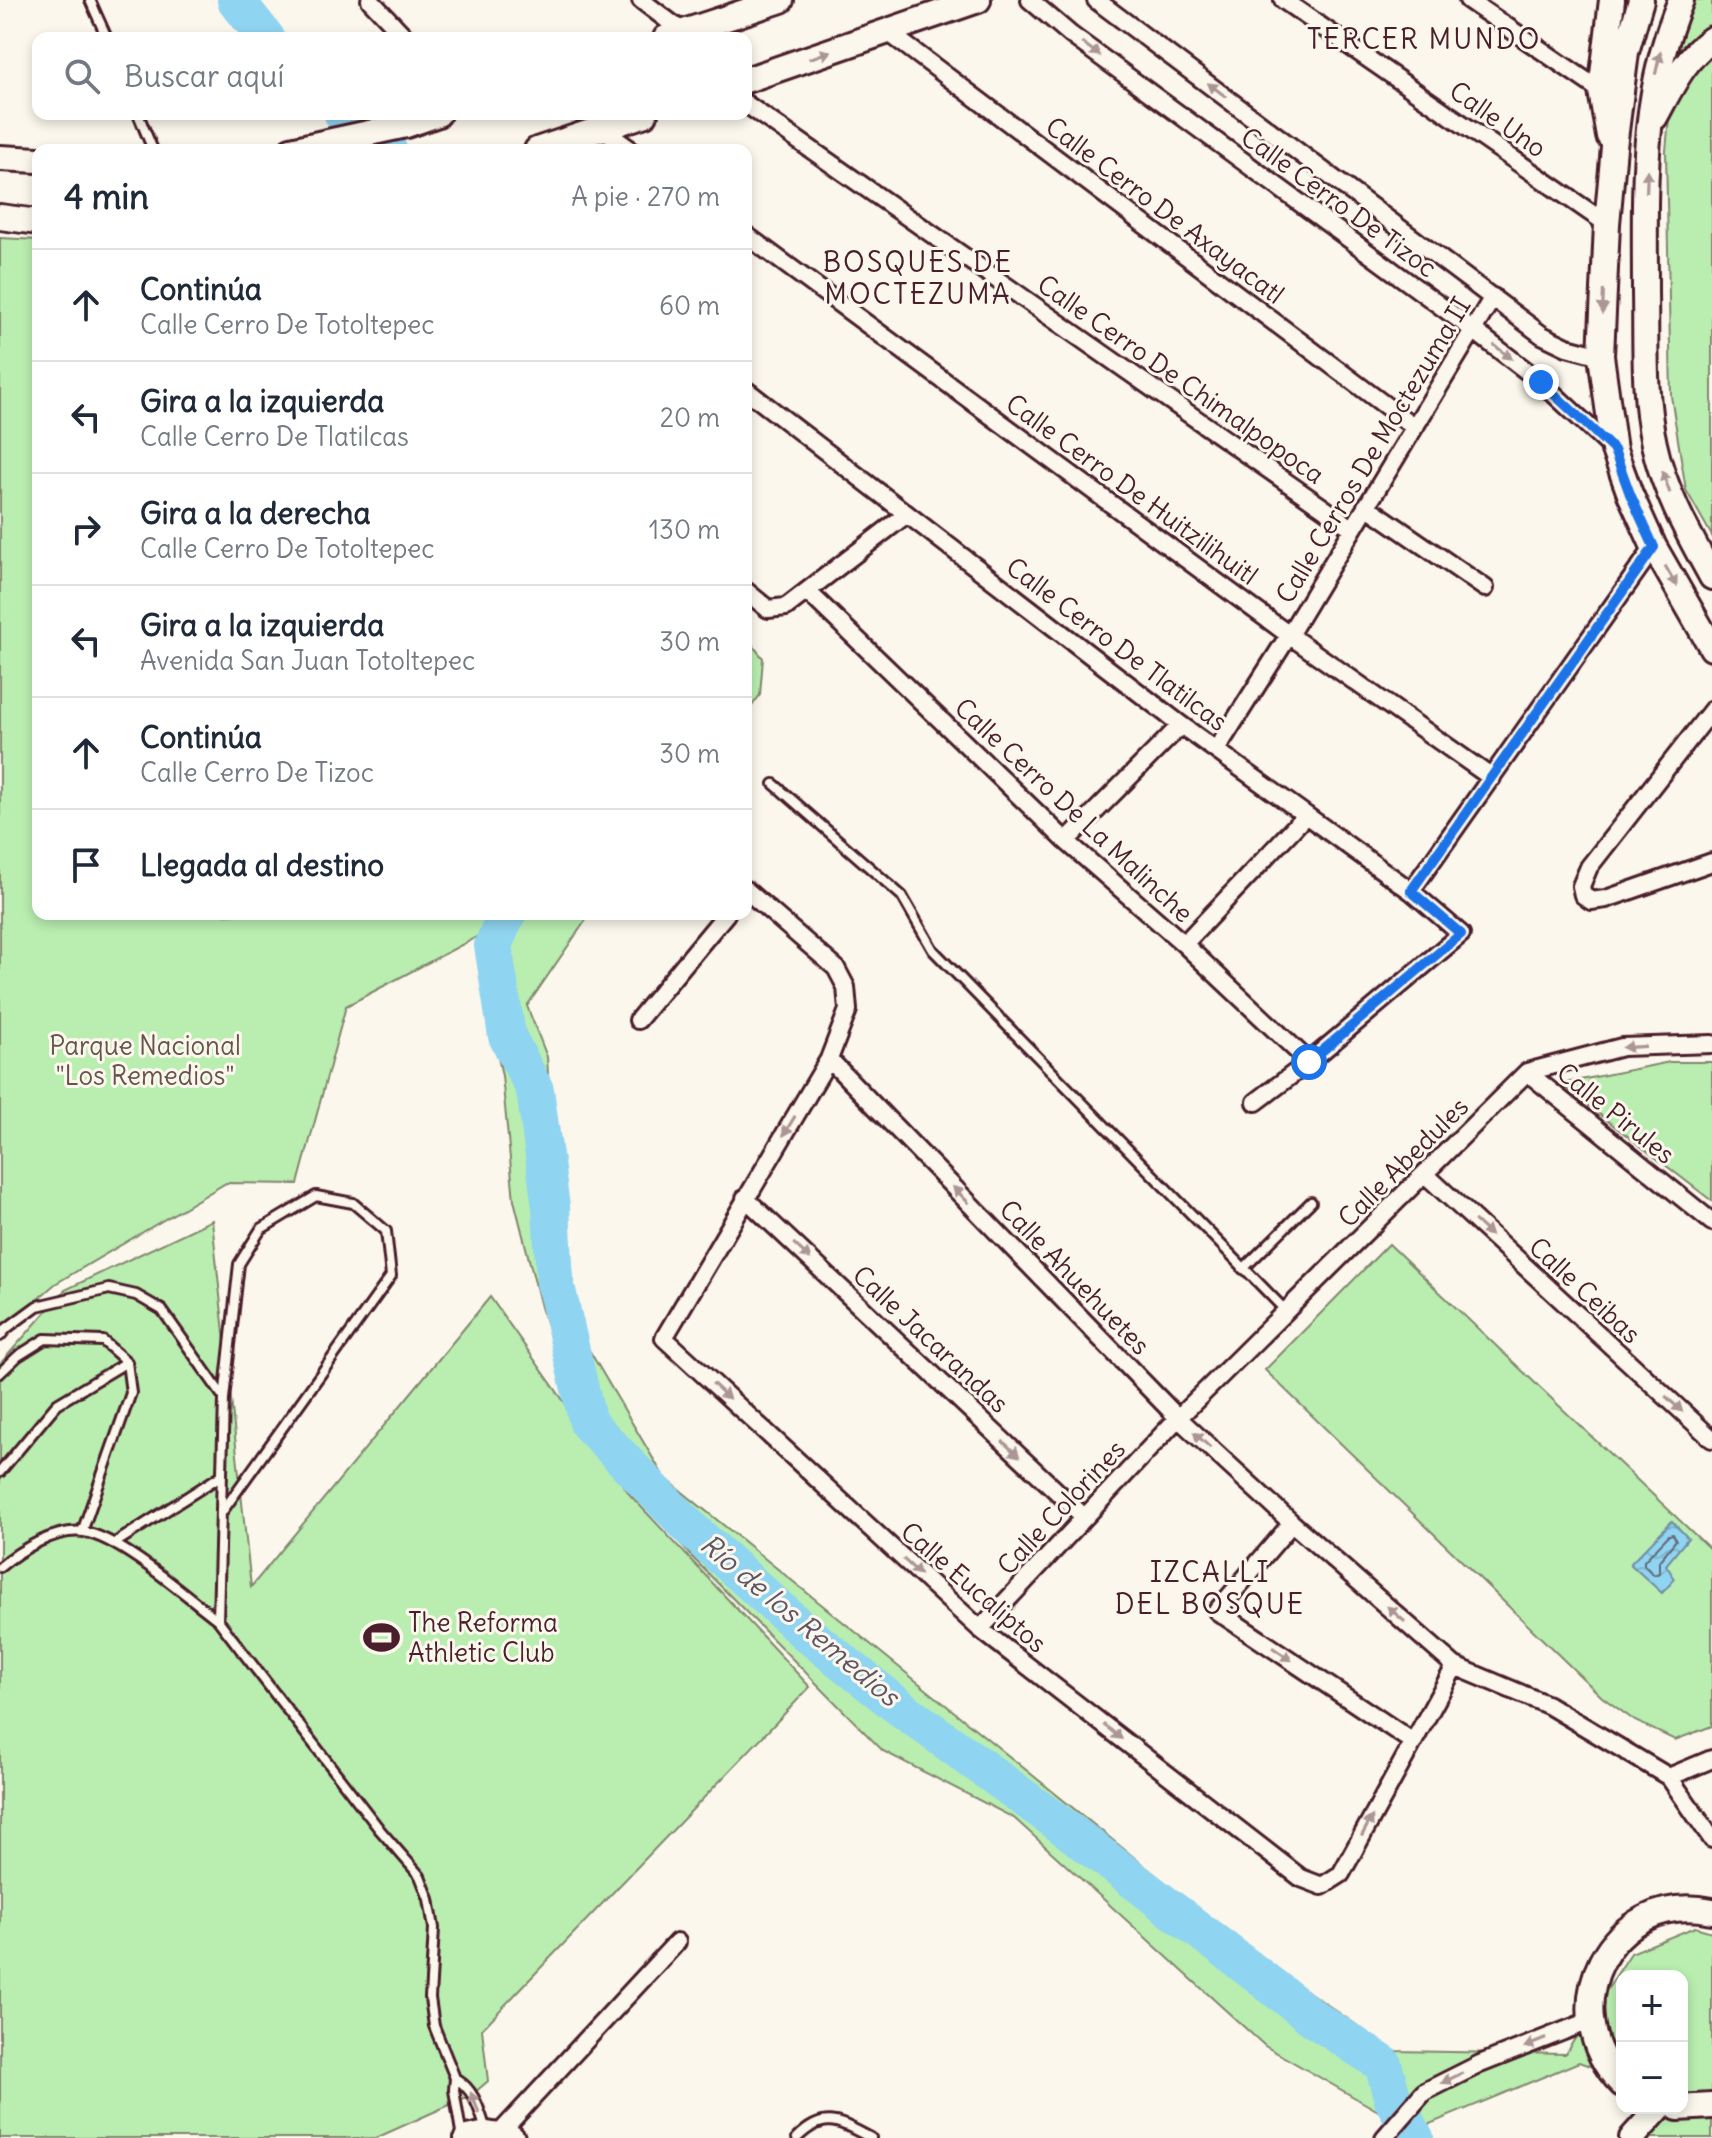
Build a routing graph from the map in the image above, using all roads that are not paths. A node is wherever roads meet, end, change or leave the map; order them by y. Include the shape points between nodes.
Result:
1 (90, 0) edge
2 (370, 0) edge
3 (641, 0) edge
4 (781, 0) edge
5 (978, 0) edge
6 (1030, 0) edge
7 (1096, 0) edge
8 (1283, 0) edge
9 (1468, 0) edge
10 (1612, 0) edge
11 (1641, 0) edge
12 (1681, 0) edge
13 (104, 32) edge
14 (400, 32) edge
15 (672, 32) edge
16 (684, 32) edge
17 (888, 32) junction
18 (1712, 39) edge
19 (752, 78) edge
20 (1601, 91) junction
21 (752, 108) edge
22 (140, 120) edge
23 (421, 120) edge
24 (628, 120) edge
25 (602, 129) junction
26 (1648, 130) junction
27 (150, 144) edge
28 (321, 144) edge
29 (556, 144) edge
30 (623, 144) edge
31 (1614, 147) junction
32 (0, 158) edge
33 (32, 160) edge
34 (0, 217) edge
35 (32, 221) edge
36 (1607, 224) junction
37 (752, 239) edge
38 (1493, 297) junction
39 (1472, 329) junction
40 (1601, 356) junction
41 (752, 395) edge
42 (1414, 427) junction
43 (1614, 450) junction
44 (1366, 506) junction
45 (907, 514) junction
46 (1352, 528) junction
47 (1654, 547) junction
48 (1712, 577) edge
49 (1485, 588) dead end
50 (808, 592) junction
51 (752, 596) edge
52 (1289, 635) junction
53 (1712, 648) edge
54 (1712, 710) edge
55 (1181, 725) junction
56 (1216, 750) junction
57 (1492, 778) junction
58 (774, 784) dead end
59 (1306, 815) junction
60 (1066, 841) junction
61 (1712, 862) edge
62 (1411, 891) junction
63 (752, 895) edge
64 (721, 920) edge
65 (1184, 944) junction
66 (638, 1020) dead end
67 (1712, 1044) edge
68 (829, 1059) junction
69 (1309, 1062) junction
70 (1527, 1072) junction
71 (1256, 1102) dead end
72 (1426, 1175) junction
73 (745, 1198) junction
74 (1311, 1202) dead end
75 (1712, 1222) edge
76 (1243, 1269) junction
77 (1287, 1311) junction
78 (0, 1336) edge
79 (127, 1362) junction
80 (0, 1373) edge
81 (224, 1399) junction
82 (1178, 1418) junction
83 (1712, 1439) edge
84 (0, 1472) edge
85 (222, 1475) junction
86 (222, 1512) junction
87 (1083, 1516) junction
88 (1292, 1523) junction
89 (82, 1532) junction
90 (115, 1543) junction
91 (0, 1567) edge
92 (218, 1620) junction
93 (980, 1629) junction
94 (1455, 1666) junction
95 (1413, 1742) junction
96 (1712, 1759) edge
97 (1669, 1777) junction
98 (1712, 1839) edge
99 (1712, 1911) edge
100 (677, 1942) dead end
101 (1589, 2021) junction
102 (1616, 2077) edge
103 (455, 2078) junction
104 (1711, 2107) edge
105 (1688, 2108) edge
106 (1654, 2114) edge
107 (485, 2137) edge
108 (797, 2138) edge
109 (871, 2138) edge
110 (1384, 2138) edge
111 (1632, 2138) edge

1 - 13 lane
2 - 14 street
3 - 15 street
4 - 16 main road
5 - 17 main road
6 -> 39 street, Calle Cerro De Tizoc
38 -> 7 street, Calle Cerro De Tizoc
8 - 36 street, Calle Uno
9 - 20 street
10 - 20 main road
11 - 31 main road via 1626,52
26 -> 12 main road via 1662,48
19 -> 17 main road
17 - 42 street, Calle Cerro De Axayacatl
18 - 26 main road via 1681,70
20 - 31 main road
21 - 46 street, Calle Cerro De Chimalpopoca
22 - 27 lane
23 - 28 main road
24 - 25 main road
25 - 29 main road
25 - 30 street
48 -> 26 main road via 1667,488 1654,445 1648,403
31 - 36 main road
32 - 33 main road
34 - 35 main road
36 -> 40 main road
37 - 52 street, Calle Cerro De Huitzilihuitl
38 - 39 street, Calle Cerros De Moctezuma II
38 - 40 street, Calle Cerro De Tizoc via 1542,335
39 - 42 street, Calle Cerros De Moctezuma II
39 -> 43 street, Calle Cerro De Tizoc via 1541,382
40 - 43 main road
41 - 45 street, Calle Cerro De Tlatilcas
42 - 44 street, Calle Cerros De Moctezuma II
43 - 47 main road
44 - 46 street, Calle Cerros De Moctezuma II
44 - 49 street
45 - 50 street
45 - 55 street, Calle Cerro De Tlatilcas
46 - 52 street, Calle Cerros De Moctezuma II
47 -> 53 main road
47 - 57 street
50 - 51 street via 786,607 768,609
50 - 60 street, Calle Cerro De La Malinche
52 - 56 street, Calle Cerros De Moctezuma II
52 - 57 street, Calle Cerro De Huitzilihuitl
54 - 61 street via 1589,867 1581,886 1591,901 1606,899
55 - 56 street, Calle Cerro De Tlatilcas
55 - 60 street
56 - 59 street, Calle Cerro De Tlatilcas
57 - 62 street
58 - 76 lane via 902,896 933,950
59 - 62 street, Calle Cerro De Tlatilcas
59 - 65 street
60 - 65 street, Calle Cerro De La Malinche
62 - 69 street, Calle Cerro De Tlatilcas via 1461,934
63 - 68 street, Calle Eucaliptos via 836,968 846,987 848,1010
64 - 66 street
65 - 69 street, Calle Cerro De La Malinche
67 -> 70 street via 1622,1047
68 -> 73 street, Calle Eucaliptos
82 -> 68 street, Calle Ahuehuetes
69 - 71 street
70 - 72 street, Calle Abedules
70 - 75 street, Calle Pirules
72 - 77 street, Calle Abedules
72 -> 83 street, Calle Ceibas
73 -> 87 street, Calle Jacarandas
73 -> 93 street, Calle Eucaliptos via 664,1338
74 - 76 lane
76 - 77 lane
77 - 82 street, Calle Abedules
78 - 81 lane via 37,1306 109,1289 136,1295 162,1310
79 - 80 lane via 103,1341 45,1339
79 - 84 lane via 57,1404
79 - 89 lane via 131,1393
81 - 85 lane
81 - 86 lane via 239,1264 261,1229 316,1196 353,1203 386,1231 391,1276
82 - 87 street, Calle Colorines
88 -> 82 street, Calle Ahuehuetes
85 - 86 lane
85 - 90 lane
86 - 92 lane
87 - 93 street, Calle Colorines
94 -> 88 street, Calle Ahuehuetes
88 -> 95 street via 1217,1611
89 - 90 lane
89 - 91 lane via 53,1536
90 - 92 lane
92 - 103 lane via 420,1876 434,1928 434,2026
93 -> 95 street, Calle Eucaliptos via 1301,1878 1322,1886 1341,1874
94 - 95 street, Calle Eucaliptos
94 - 97 street, Calle Ahuehuetes via 1548,1705
96 - 97 street
97 - 98 street, Calle Ahuehuetes
99 - 101 main road via 1694,1907 1660,1912 1629,1928 1605,1954 1591,1986
100 - 107 street
101 - 102 main road via 1595,2044
101 -> 110 street via 1480,2064 1420,2097
103 - 107 lane via 454,2090
107 -> 103 lane via 473,2093
104 - 105 main road
106 - 111 main road
108 - 109 lane via 824,2120 840,2121

